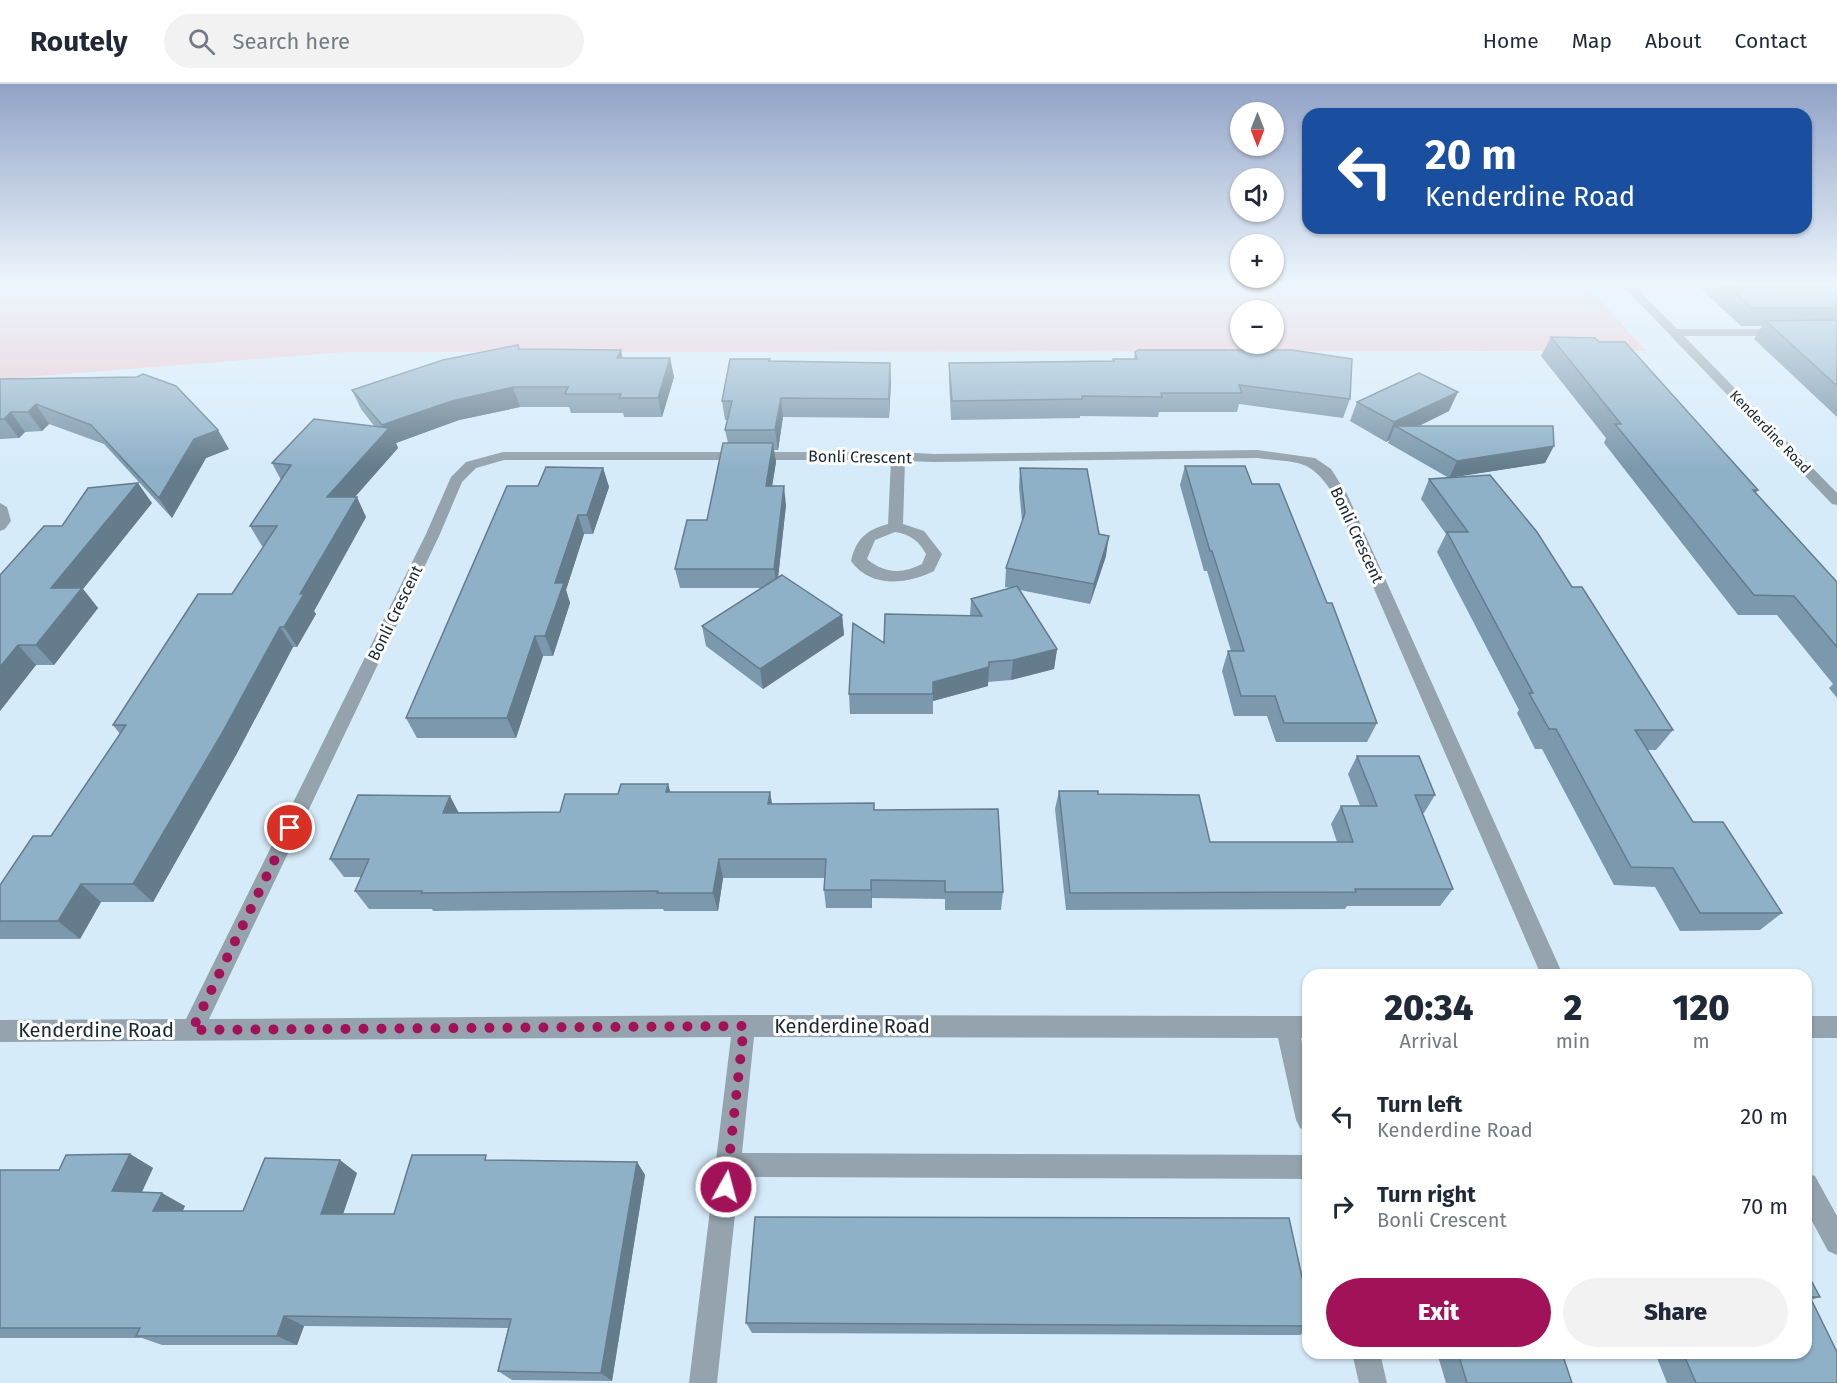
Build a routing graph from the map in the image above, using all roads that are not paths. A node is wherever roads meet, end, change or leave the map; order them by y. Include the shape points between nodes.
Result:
1 (1686, 346) edge
2 (898, 456) junction
3 (1837, 501) edge
4 (0, 507) edge
5 (0, 526) edge
6 (895, 527) junction
7 (1549, 969) edge
8 (744, 1026) junction
9 (1298, 1027) edge
10 (1812, 1027) edge
11 (1837, 1027) edge
12 (192, 1030) junction
13 (0, 1031) edge
14 (1302, 1064) edge
15 (728, 1165) junction
16 (1302, 1167) edge
17 (1812, 1196) edge
18 (1837, 1242) edge
19 (1367, 1359) edge
20 (703, 1383) edge
21 (1373, 1383) edge

1 - 3 street, Kenderdine Road
2 - 6 street
2 - 7 street, Bonli Crescent via 1257,454 1310,461 1326,472 1340,494
2 - 12 street, Bonli Crescent via 503,456 471,465 456,480
4 - 5 street via 4,521
6 - 6 street via 876,531 862,544 859,561 872,573 896,578 929,567 934,554 927,540 913,530
8 - 9 street, Kenderdine Road
8 - 12 street, Kenderdine Road
8 - 15 street
9 - 14 street
10 - 11 street
12 - 13 street, Kenderdine Road
15 - 16 street
15 - 20 street
17 - 18 street
19 - 21 street

